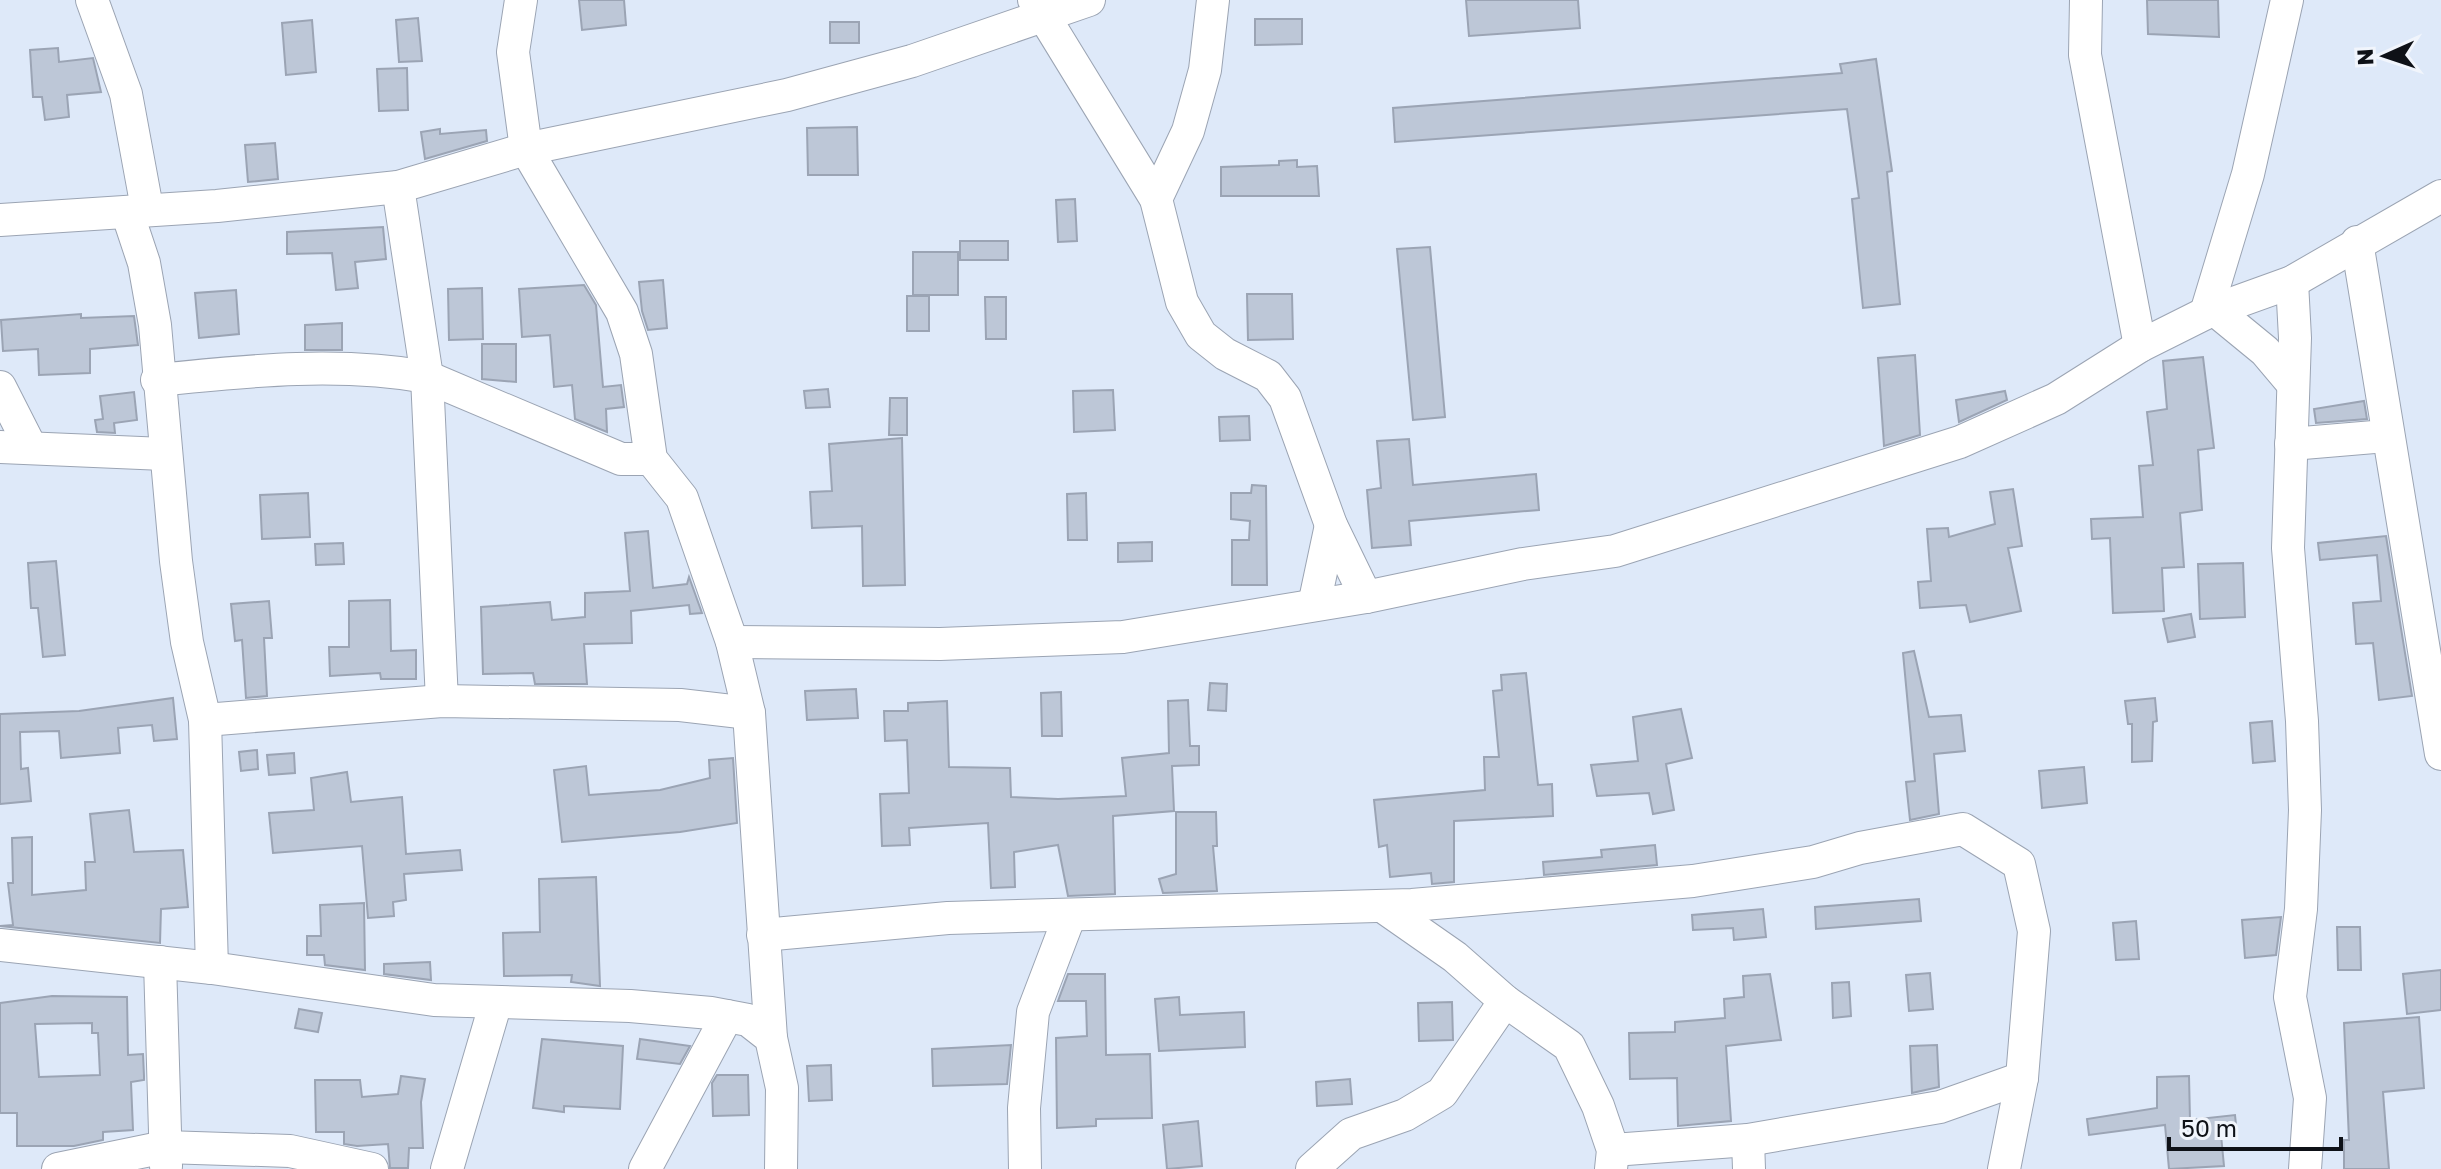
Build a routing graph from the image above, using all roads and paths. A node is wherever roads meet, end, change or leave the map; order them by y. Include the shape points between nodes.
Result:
1 (92, 0) edge
2 (1089, 0) edge
3 (1213, 0) edge
4 (2086, 0) edge
5 (2287, 0) edge
6 (518, 2) edge
7 (1040, 8) edge
8 (526, 149) junction
9 (398, 187) junction
10 (2441, 196) edge
11 (1156, 199) junction
12 (137, 210) junction
13 (0, 220) edge
14 (2357, 242) junction
15 (2292, 282) junction
16 (2210, 312) junction
17 (2140, 346) junction
18 (427, 377) junction
19 (157, 380) junction
20 (2292, 383) junction
21 (0, 387) edge
22 (2386, 436) junction
23 (2291, 444) junction
24 (16, 447) edge
25 (164, 454) junction
26 (651, 459) junction
27 (1331, 525) junction
28 (1366, 597) junction
29 (1314, 605) junction
30 (732, 642) junction
31 (442, 701) junction
32 (749, 713) junction
33 (205, 720) junction
34 (2441, 754) edge
35 (1382, 906) junction
36 (1070, 915) junction
37 (763, 935) junction
38 (0, 945) edge
39 (160, 962) junction
40 (212, 968) junction
41 (1505, 1001) junction
42 (496, 1002) junction
43 (727, 1016) junction
44 (771, 1038) junction
45 (2022, 1078) junction
46 (1748, 1155) edge
47 (166, 1158) edge
48 (1612, 1159) edge
49 (58, 1169) edge
50 (372, 1169) edge
51 (447, 1169) edge
52 (645, 1169) edge
53 (781, 1169) edge
54 (1025, 1169) edge
55 (1312, 1169) edge
56 (2004, 1169) edge
57 (2305, 1169) edge

1 - 12 street via 126,94
2 - 7 street
3 - 11 street via 1205,70 1192,116
4 - 17 street via 2085,55
5 - 16 street
6 - 8 street via 513,52
7 - 8 street via 912,61 787,95
7 - 11 street
8 - 9 street
8 - 26 street via 622,312 636,354
9 - 12 street
9 - 18 street
10 - 14 street
11 - 27 street via 1182,302 1201,335 1268,376 1285,398
12 - 13 street
12 - 19 street via 155,325
14 - 15 street
14 - 22 street
15 - 16 street
15 - 20 street
16 - 17 street
16 - 20 street via 2265,351
17 - 28 street via 2056,399 1960,442 1615,551
18 - 19 street via 340,368
18 - 26 street via 621,459
18 - 31 street
19 - 25 street
20 - 23 street
21 - 24 street
22 - 23 street
22 - 34 street
23 - 57 street via 2288,548 2305,810 2290,997 2310,1098
24 - 25 street
25 - 33 street via 187,642
26 - 30 street via 682,498
27 - 28 street
27 - 29 street
28 - 29 street
29 - 30 street via 1123,637 940,644
30 - 32 street
31 - 32 street via 680,705
31 - 33 street
32 - 37 street
33 - 40 street
35 - 36 street
35 - 41 street via 1455,957
35 - 45 street via 1693,881 1813,862 1963,829 2019,864 2033,915
36 - 37 street via 948,918
36 - 54 street via 1033,1012 1024,1108
37 - 44 street
38 - 39 street
39 - 40 street
39 - 47 street
40 - 42 street via 419,999
41 - 48 street via 1569,1046 1598,1106
41 - 55 street via 1442,1093 1405,1115 1351,1134
42 - 43 street via 630,1006
42 - 51 street
43 - 44 street via 748,1020
43 - 52 street
44 - 53 street via 782,1088
45 - 46 street via 1940,1107
45 - 56 street
46 - 48 street
47 - 49 street
47 - 50 street via 290,1151

